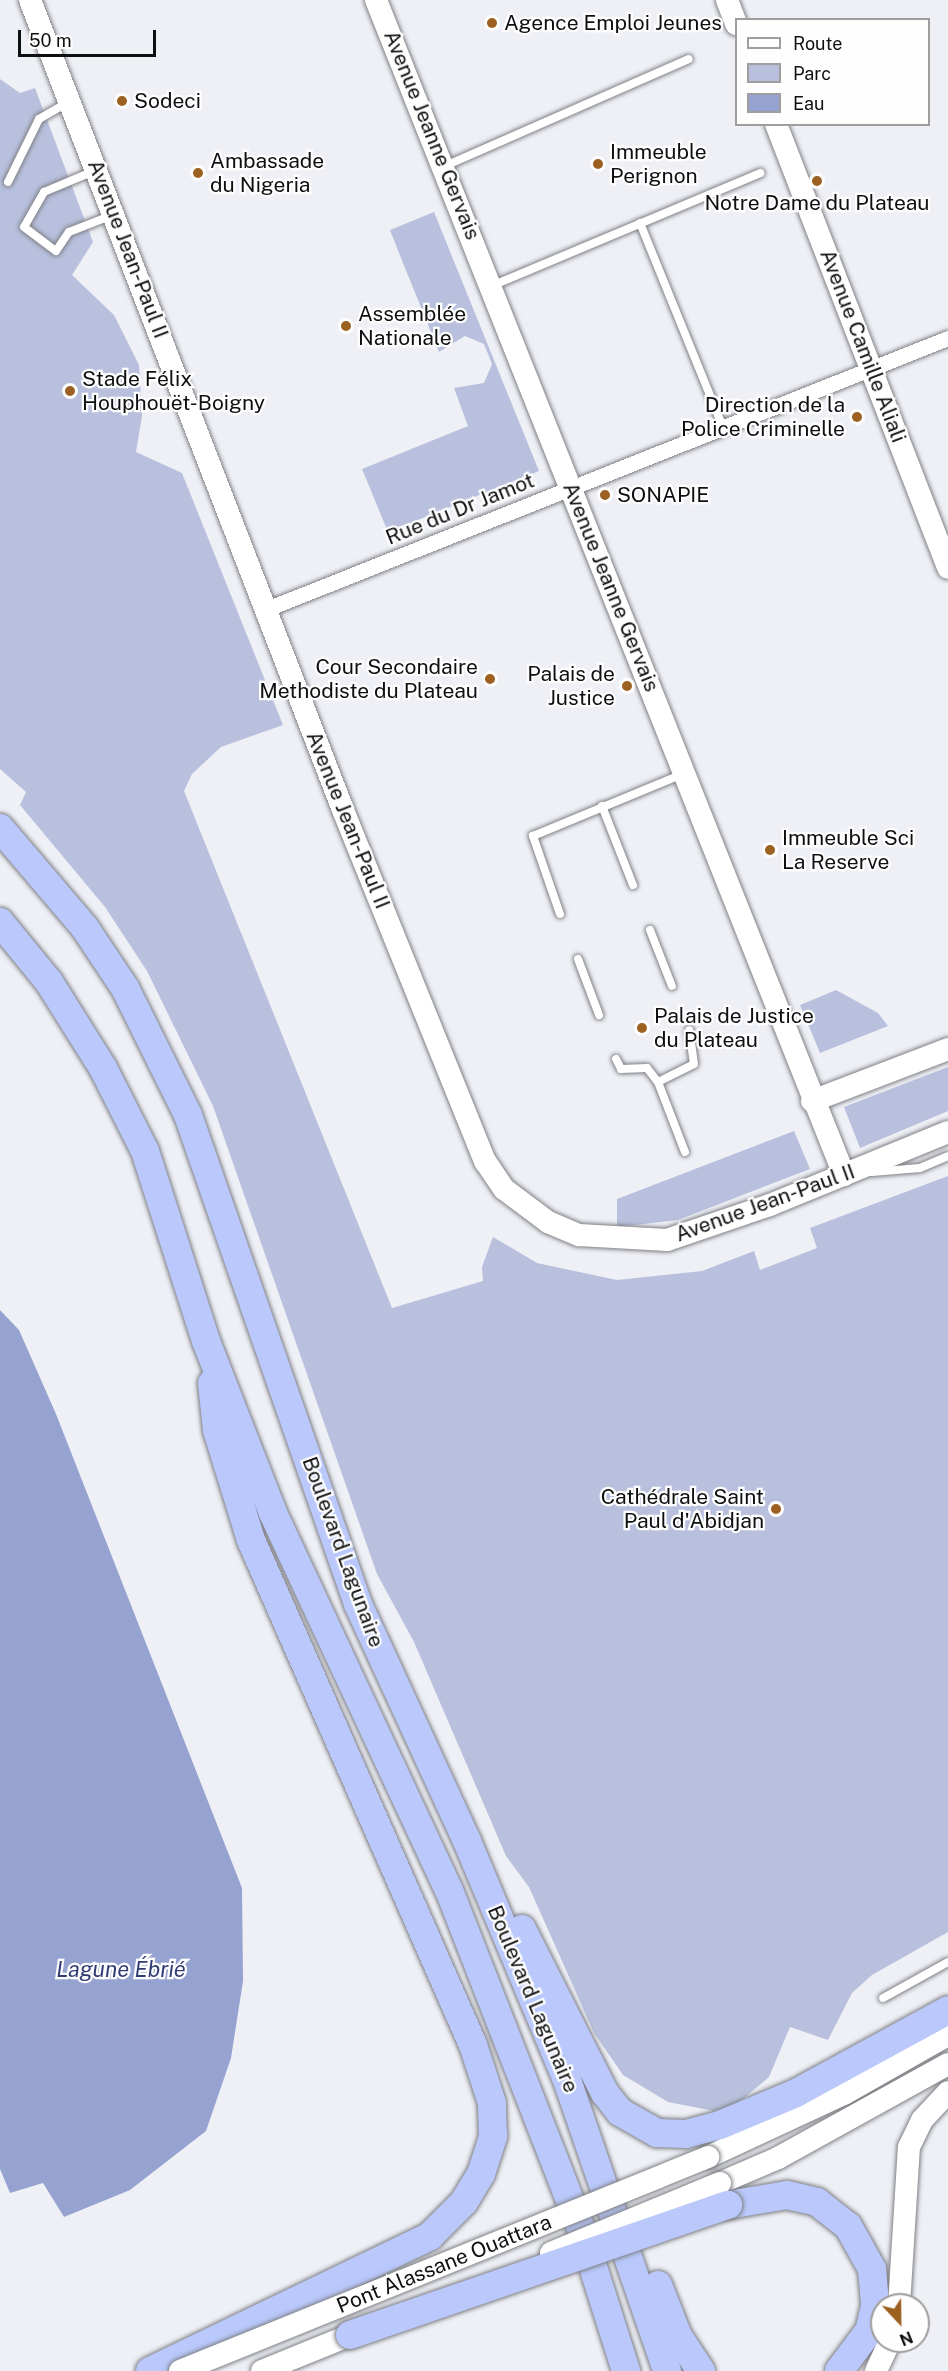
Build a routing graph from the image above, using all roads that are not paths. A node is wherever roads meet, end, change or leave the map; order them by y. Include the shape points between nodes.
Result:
1 (30, 0) edge
2 (376, 0) edge
3 (727, 0) edge
4 (735, 21) edge
5 (688, 59) dead end
6 (70, 102) junction
7 (777, 126) edge
8 (444, 166) junction
9 (96, 170) junction
10 (760, 173) dead end
11 (8, 182) dead end
12 (114, 215) junction
13 (640, 223) junction
14 (494, 285) junction
15 (948, 338) edge
16 (873, 368) junction
17 (723, 427) junction
18 (571, 488) junction
19 (948, 568) edge
20 (264, 610) junction
21 (684, 774) junction
22 (602, 806) junction
23 (0, 828) edge
24 (633, 885) dead end
25 (560, 914) dead end
26 (0, 922) edge
27 (650, 930) dead end
28 (578, 959) dead end
29 (672, 986) dead end
30 (599, 1015) dead end
31 (689, 1030) dead end
32 (948, 1049) edge
33 (616, 1059) dead end
34 (658, 1082) junction
35 (812, 1101) junction
36 (948, 1132) edge
37 (685, 1152) dead end
38 (948, 1156) edge
39 (844, 1175) junction
40 (206, 1341) junction
41 (467, 1841) junction
42 (948, 1962) edge
43 (883, 1998) dead end
44 (948, 2010) edge
45 (948, 2035) edge
46 (948, 2064) edge
47 (948, 2092) edge
48 (609, 2192) junction
49 (724, 2194) junction
50 (900, 2293) edge
51 (350, 2336) joint
52 (884, 2353) edge
53 (150, 2371) edge
54 (180, 2371) edge
55 (262, 2371) edge
56 (626, 2371) edge
57 (667, 2371) edge
58 (701, 2371) edge
59 (839, 2371) edge
60 (876, 2371) edge

1 - 6 main road, Avenue Jean-Paul II
2 - 8 main road, Avenue Jeanne Gervais
3 - 4 main road
5 - 8 lane
6 - 9 main road, Avenue Jean-Paul II
6 - 11 lane via 39,119
7 - 16 main road, Avenue Camille Aliali
8 - 14 main road, Avenue Jeanne Gervais
9 - 12 main road, Avenue Jean-Paul II
9 - 12 lane via 44,192 24,227 56,251 69,232
10 - 13 lane
12 - 20 main road, Avenue Jean-Paul II
13 - 14 lane
13 - 17 lane
14 - 18 main road, Avenue Jeanne Gervais
15 - 16 street, Rue du Dr Jamot
16 - 17 street, Rue du Dr Jamot
16 - 19 main road, Avenue Camille Aliali
17 - 18 street, Rue du Dr Jamot
18 - 20 street, Rue du Dr Jamot
18 - 21 main road, Avenue Jeanne Gervais
20 - 39 main road, Avenue Jean-Paul II via 485,1161 504,1189 548,1222 579,1236 667,1240
21 - 22 lane
21 - 35 main road, Avenue Jeanne Gervais
22 - 24 lane
22 - 25 lane via 532,836
23 - 41 highway, Boulevard Lagunaire via 85,928 125,988 189,1115 358,1604
26 - 40 highway, Boulevard Lagunaire via 49,982 103,1068 145,1151
27 - 29 lane
28 - 30 lane
31 - 34 lane via 694,1064
32 - 35 main road
33 - 34 lane via 621,1069 647,1068
34 - 37 lane
35 - 39 main road, Avenue Jeanne Gervais
36 - 39 main road, Avenue Jean-Paul II
38 - 39 lane via 920,1168
40 - 53 highway via 218,1430 251,1540 485,2077 493,2136 481,2174 464,2202 430,2236
40 - 56 highway, Boulevard Lagunaire via 273,1513 449,1890 582,2232
41 - 44 highway via 523,1932 605,2092 620,2112 657,2133 686,2134 720,2125 785,2098
41 - 48 highway, Boulevard Lagunaire
42 - 43 lane
45 - 54 main road, Pont Alassane Ouattara, bridge via 844,2094 708,2157
46 - 49 main road via 778,2158
47 - 50 main road via 922,2120 909,2147
48 - 57 highway, Boulevard Lagunaire
48 - 58 highway via 678,2336
49 - 51 highway, bridge
49 - 59 highway via 787,2195 817,2202 853,2232 872,2270 875,2306 869,2331
51 - 55 main road, Pont Alassane Ouattara
52 - 60 main road

